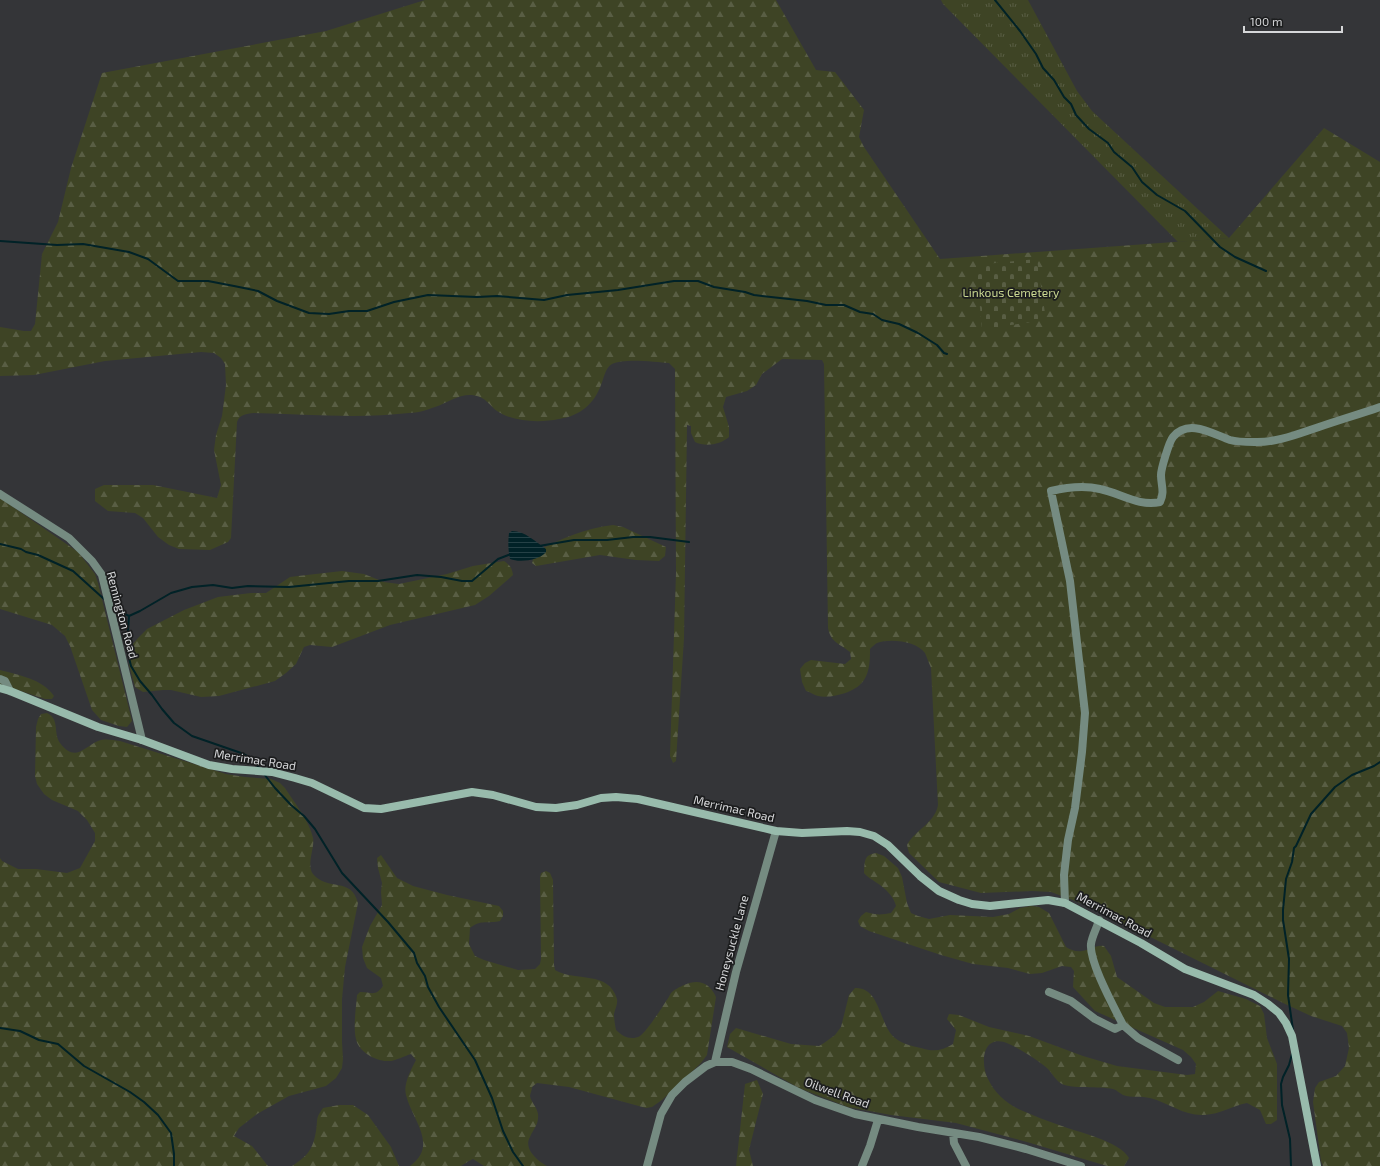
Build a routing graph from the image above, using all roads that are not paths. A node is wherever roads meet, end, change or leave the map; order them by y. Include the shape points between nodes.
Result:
1 (1380, 407) edge
2 (0, 494) edge
3 (0, 679) edge
4 (0, 688) edge
5 (10, 691) junction
6 (142, 740) junction
7 (776, 831) junction
8 (1065, 903) junction
9 (1099, 920) junction
10 (1049, 992) dead end
11 (1123, 1024) junction
12 (1178, 1060) dead end
13 (715, 1062) junction
14 (878, 1120) junction
15 (953, 1133) junction
16 (647, 1166) edge
17 (862, 1166) edge
18 (966, 1166) edge
19 (1081, 1166) edge
20 (1317, 1166) edge

1 - 8 street via 1297,435 1264,442 1231,440 1197,428 1181,431 1170,442 1161,474 1163,491 1160,502 1148,504 1101,489 1080,486 1051,491 1070,581 1085,713 1075,808 1064,875
2 - 6 street, Remington Road via 69,538 102,575
3 - 5 street via 5,681
4 - 5 street, Merrimac Road
5 - 6 street, Merrimac Road via 98,727
6 - 7 street, Merrimac Road via 209,765 272,772 312,783 364,808 381,809 472,792 493,794 536,807 556,808 616,797 638,799
7 - 8 street, Merrimac Road via 847,831 874,836 888,845 939,891 972,904 990,906 1048,900
7 - 13 street, Honeysuckle Lane via 736,972
8 - 9 street, Merrimac Road
9 - 11 street via 1091,944 1092,954 1104,988
9 - 20 street, Merrimac Road via 1185,969 1254,996 1279,1013 1292,1036
10 - 11 street via 1071,1001 1095,1019 1115,1029
11 - 12 street via 1138,1038
13 - 14 street, Oilwell Road via 732,1062 815,1100
13 - 16 street via 684,1082 672,1095 661,1114
14 - 15 street, Oilwell Road
14 - 17 street
15 - 18 street via 954,1143
15 - 19 street, Oilwell Road via 1026,1149

